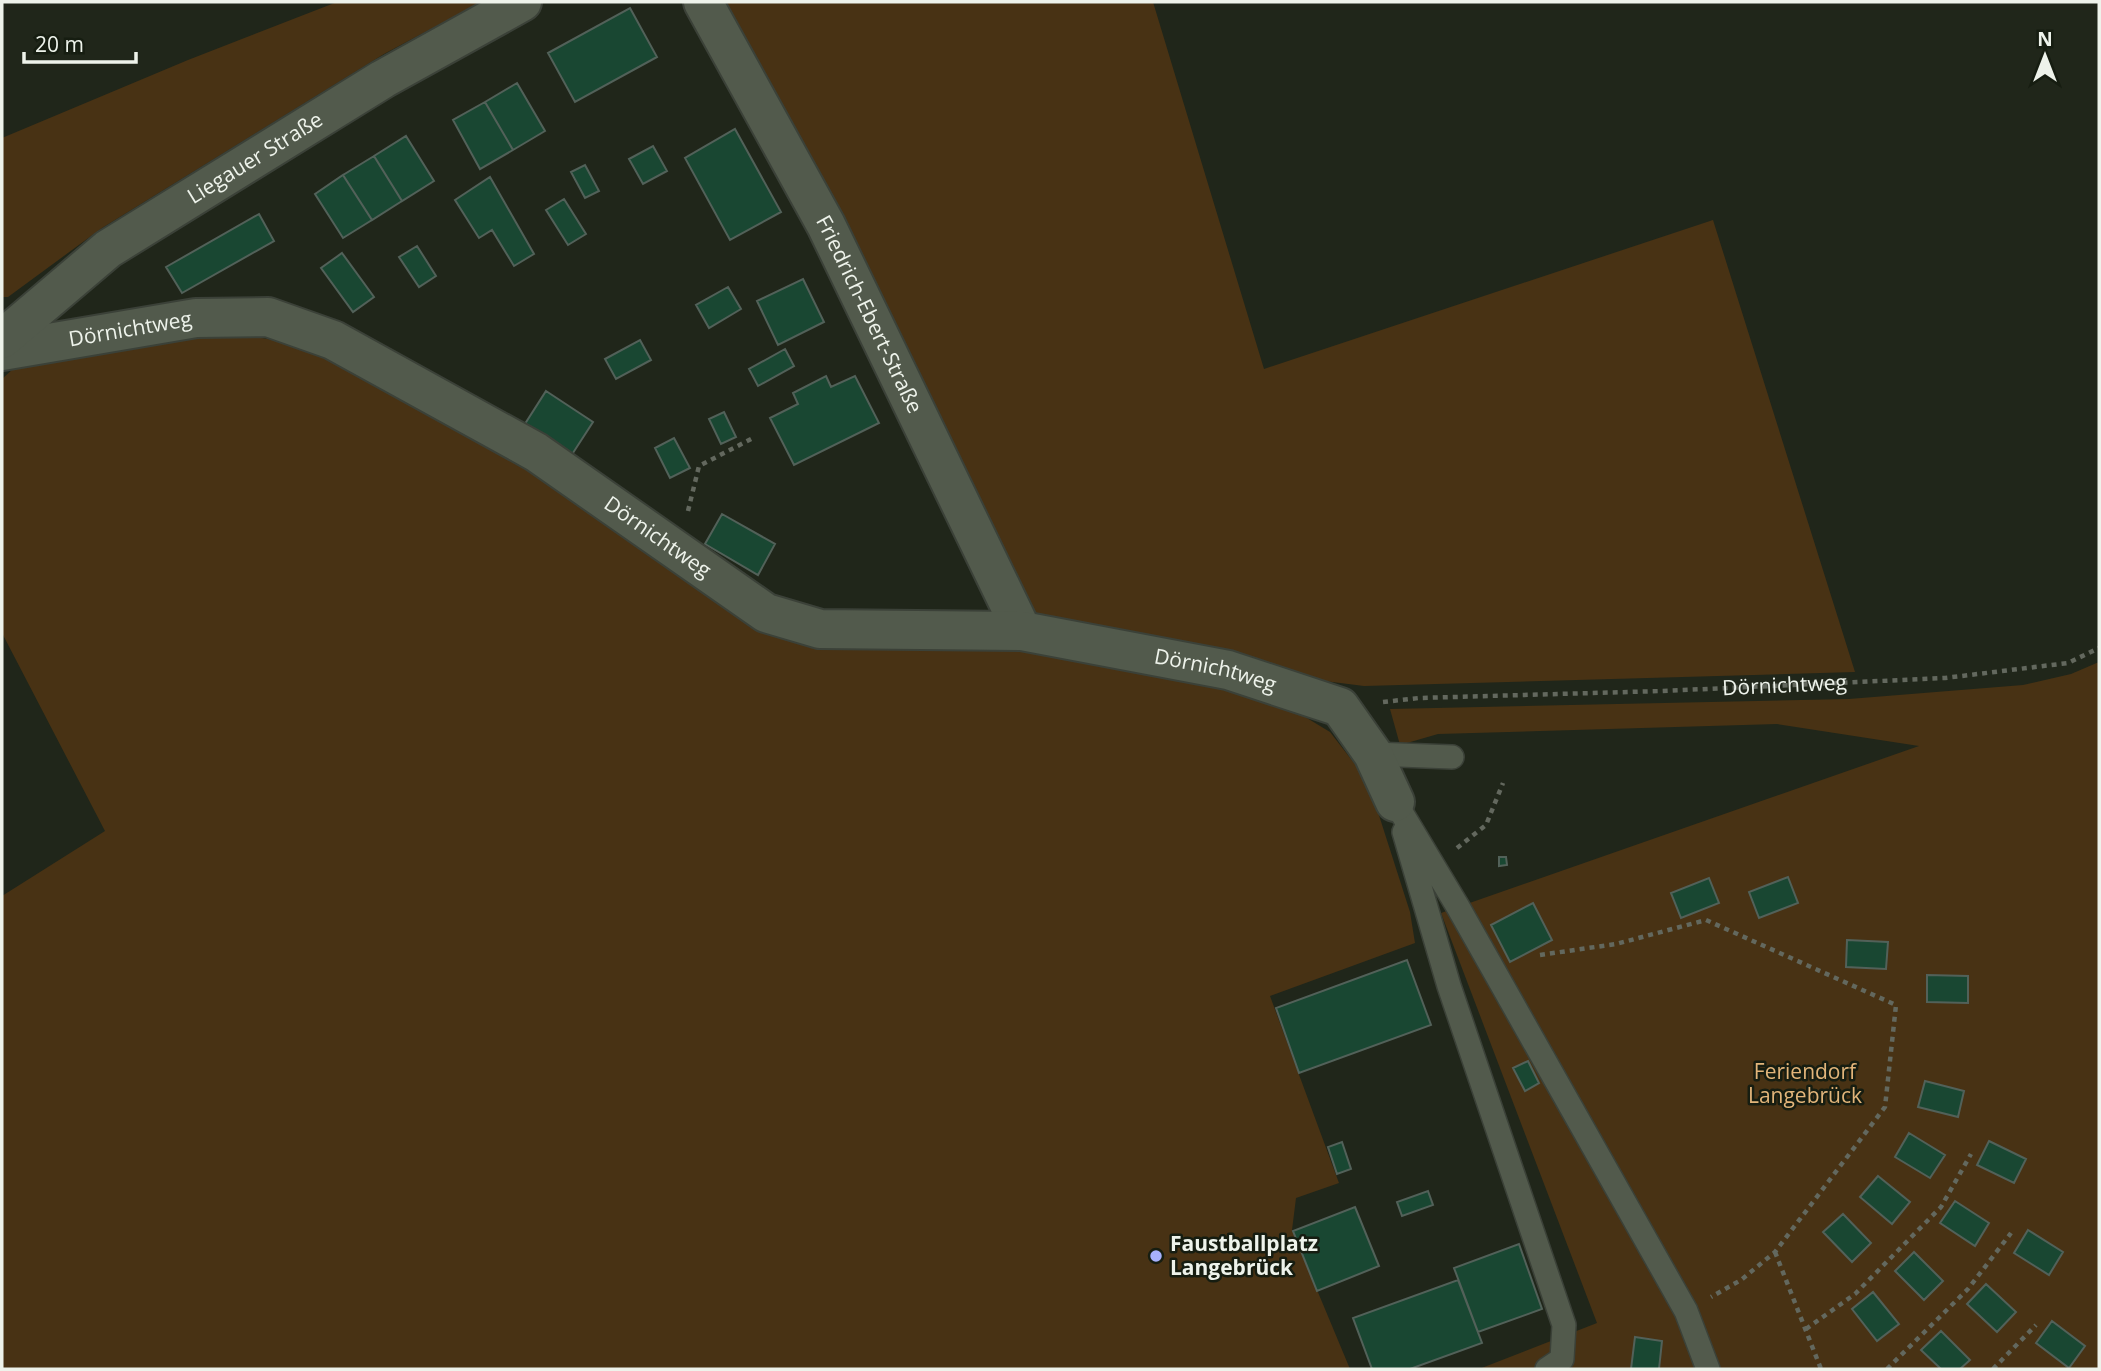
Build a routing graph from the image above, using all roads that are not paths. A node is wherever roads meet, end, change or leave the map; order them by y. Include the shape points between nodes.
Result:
1 (522, 2) edge
2 (703, 2) edge
3 (2, 339) edge
4 (2, 351) edge
5 (1022, 631) junction
6 (1373, 754) junction
7 (1452, 757) dead end
8 (1395, 802) junction
9 (1547, 1369) edge
10 (1708, 1369) edge

1 - 3 street, Liegauer Straße via 383,79 108,249
2 - 5 street, Friedrich-Ebert-Straße via 826,225
4 - 5 street, Dörnichtweg via 196,318 268,317 332,340 536,452 766,612 820,629
5 - 6 street, Dörnichtweg via 1227,670 1340,707
6 - 7 lane
6 - 8 street
8 - 9 lane via 1448,986 1563,1325 1562,1359
8 - 10 lane via 1686,1311

